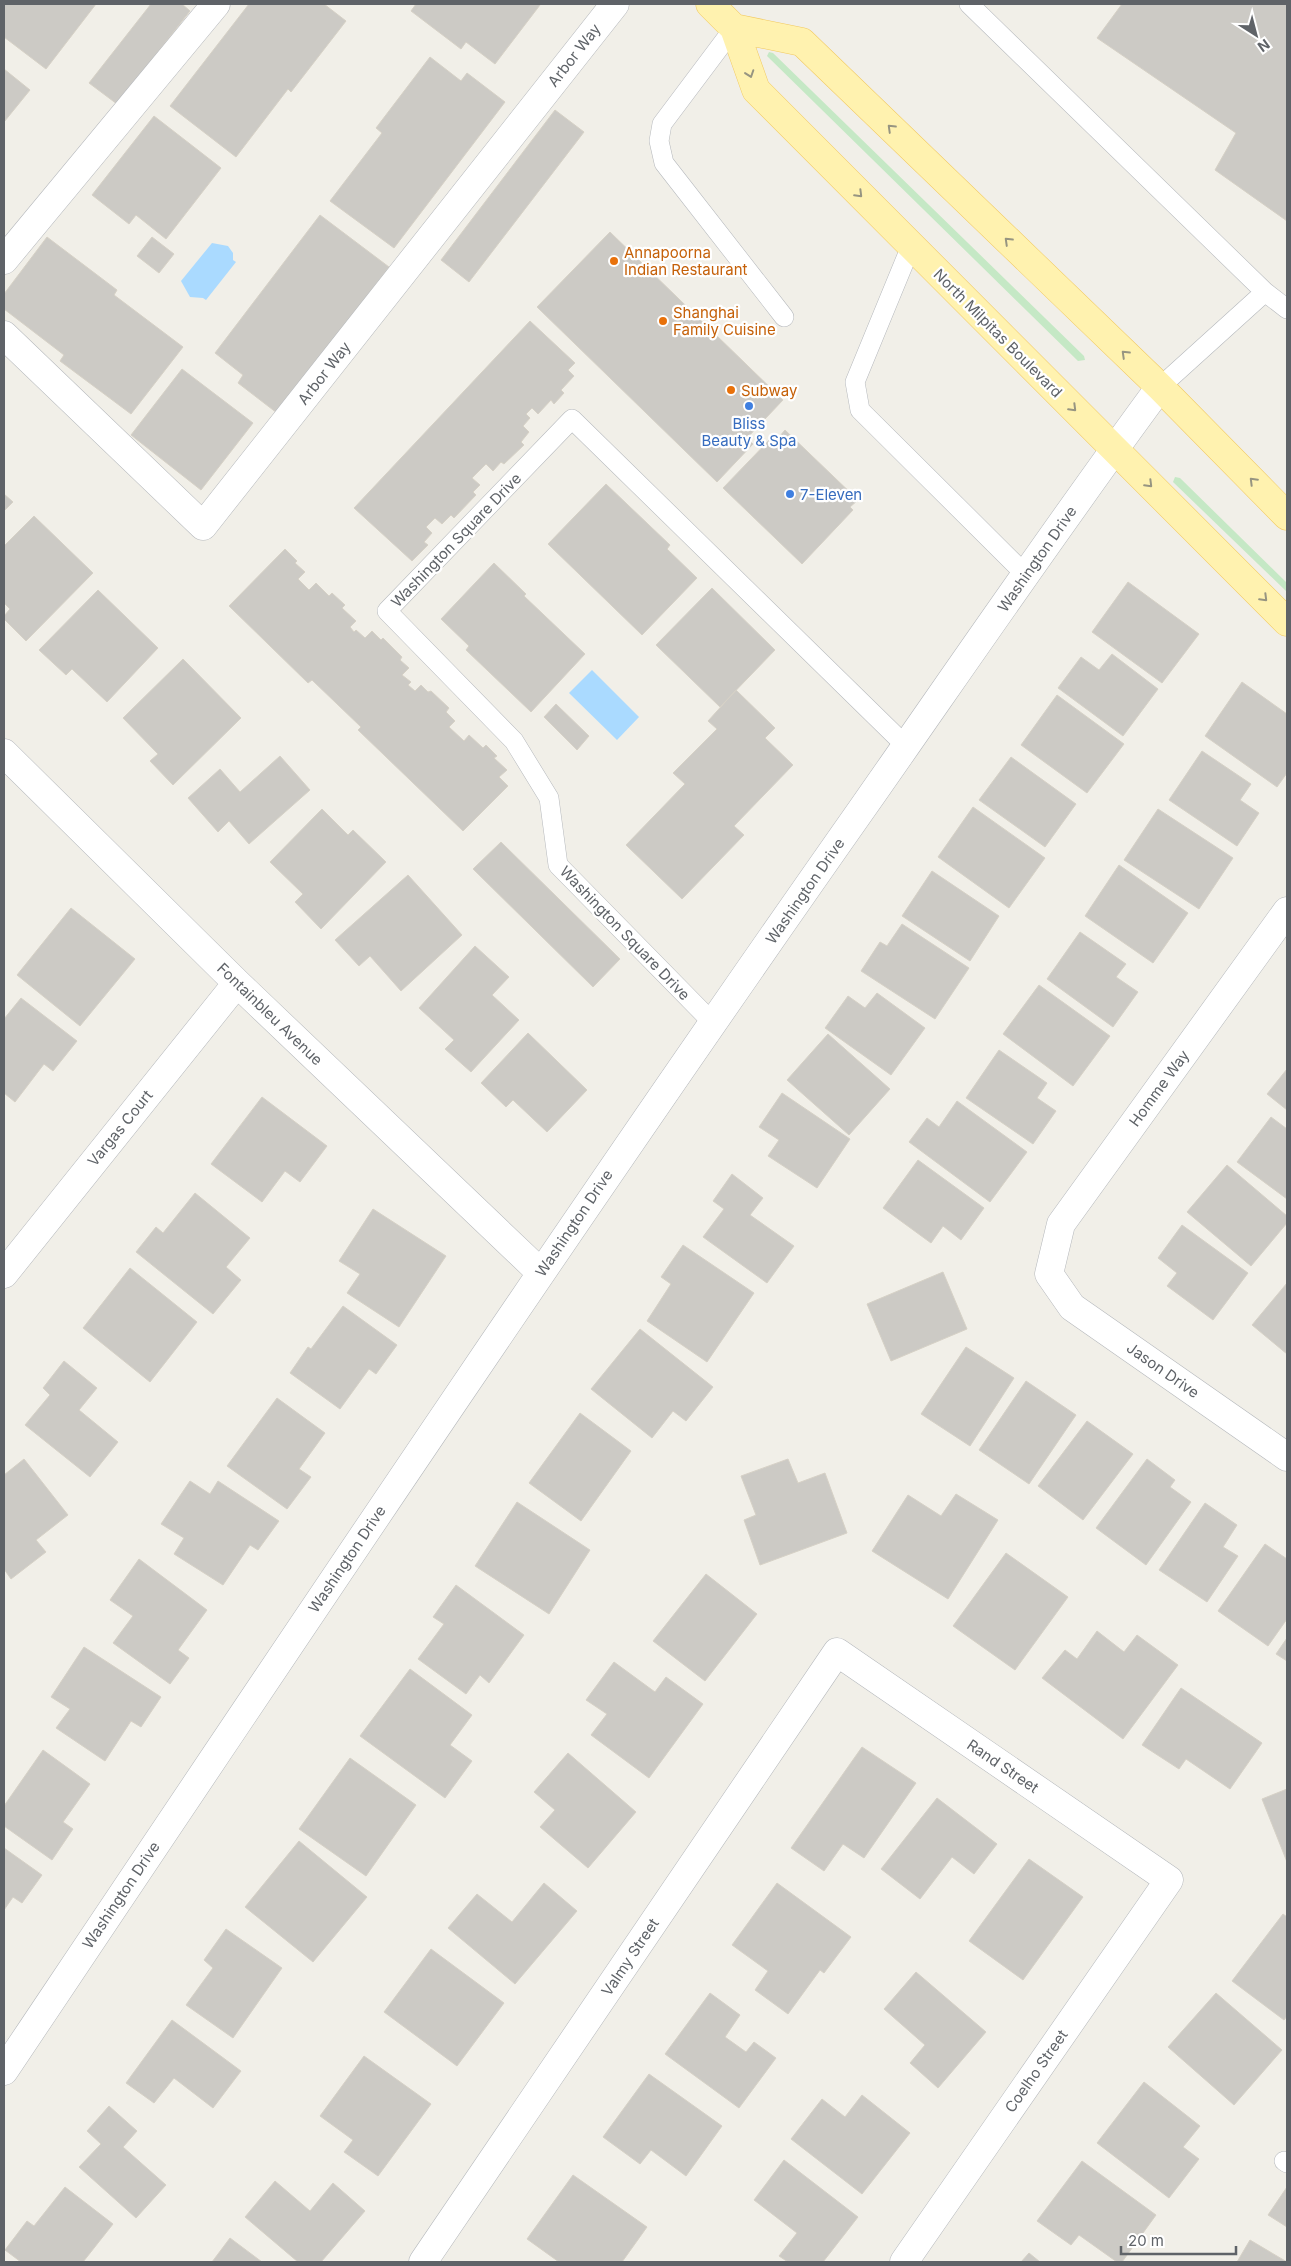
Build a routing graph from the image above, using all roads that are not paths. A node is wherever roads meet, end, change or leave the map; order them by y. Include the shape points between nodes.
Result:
1 (216, 4) edge
2 (615, 4) edge
3 (710, 4) edge
4 (970, 4) edge
5 (734, 28) junction
6 (911, 246) junction
7 (4, 260) edge
8 (1265, 292) junction
9 (1287, 309) edge
10 (784, 317) dead end
11 (4, 335) edge
12 (1160, 388) junction
13 (1114, 450) junction
14 (1287, 516) edge
15 (1026, 575) junction
16 (1287, 622) edge
17 (906, 746) junction
18 (4, 753) edge
19 (1287, 910) edge
20 (237, 983) junction
21 (712, 1022) junction
22 (540, 1272) junction
23 (4, 1274) edge
24 (1049, 1274) joint
25 (1287, 1457) edge
26 (837, 1652) joint
27 (1169, 1880) joint
28 (4, 2070) edge
29 (423, 2262) edge
30 (904, 2262) edge

1 - 7 street
2 - 11 street, Arbor Way via 203,526
3 - 5 main road, North Milpitas Boulevard
4 - 8 lane
5 -> 6 main road, North Milpitas Boulevard via 756,90
5 - 10 lane via 662,124 658,141 664,163
12 -> 5 main road via 802,42
6 -> 13 main road, North Milpitas Boulevard
6 - 15 lane via 856,382 860,410
8 - 9 lane
8 - 12 lane
12 - 13 street, Washington Drive
14 -> 12 main road
13 - 15 street, Washington Drive
13 -> 16 main road, North Milpitas Boulevard
15 - 17 street, Washington Drive
17 - 21 street, Washington Drive
17 - 21 lane, Washington Square Drive via 572,419 387,611 514,741 550,798 558,865
18 - 20 street, Fontainbleu Avenue
19 - 24 street, Homme Way via 1061,1224
20 - 22 street, Fontainbleu Avenue
20 - 23 street, Vargas Court
21 - 22 street, Washington Drive
22 - 28 street, Washington Drive
24 - 25 street, Jason Drive via 1072,1307
26 - 27 street, Rand Street
26 - 29 street, Valmy Street
27 - 30 street, Coelho Street

